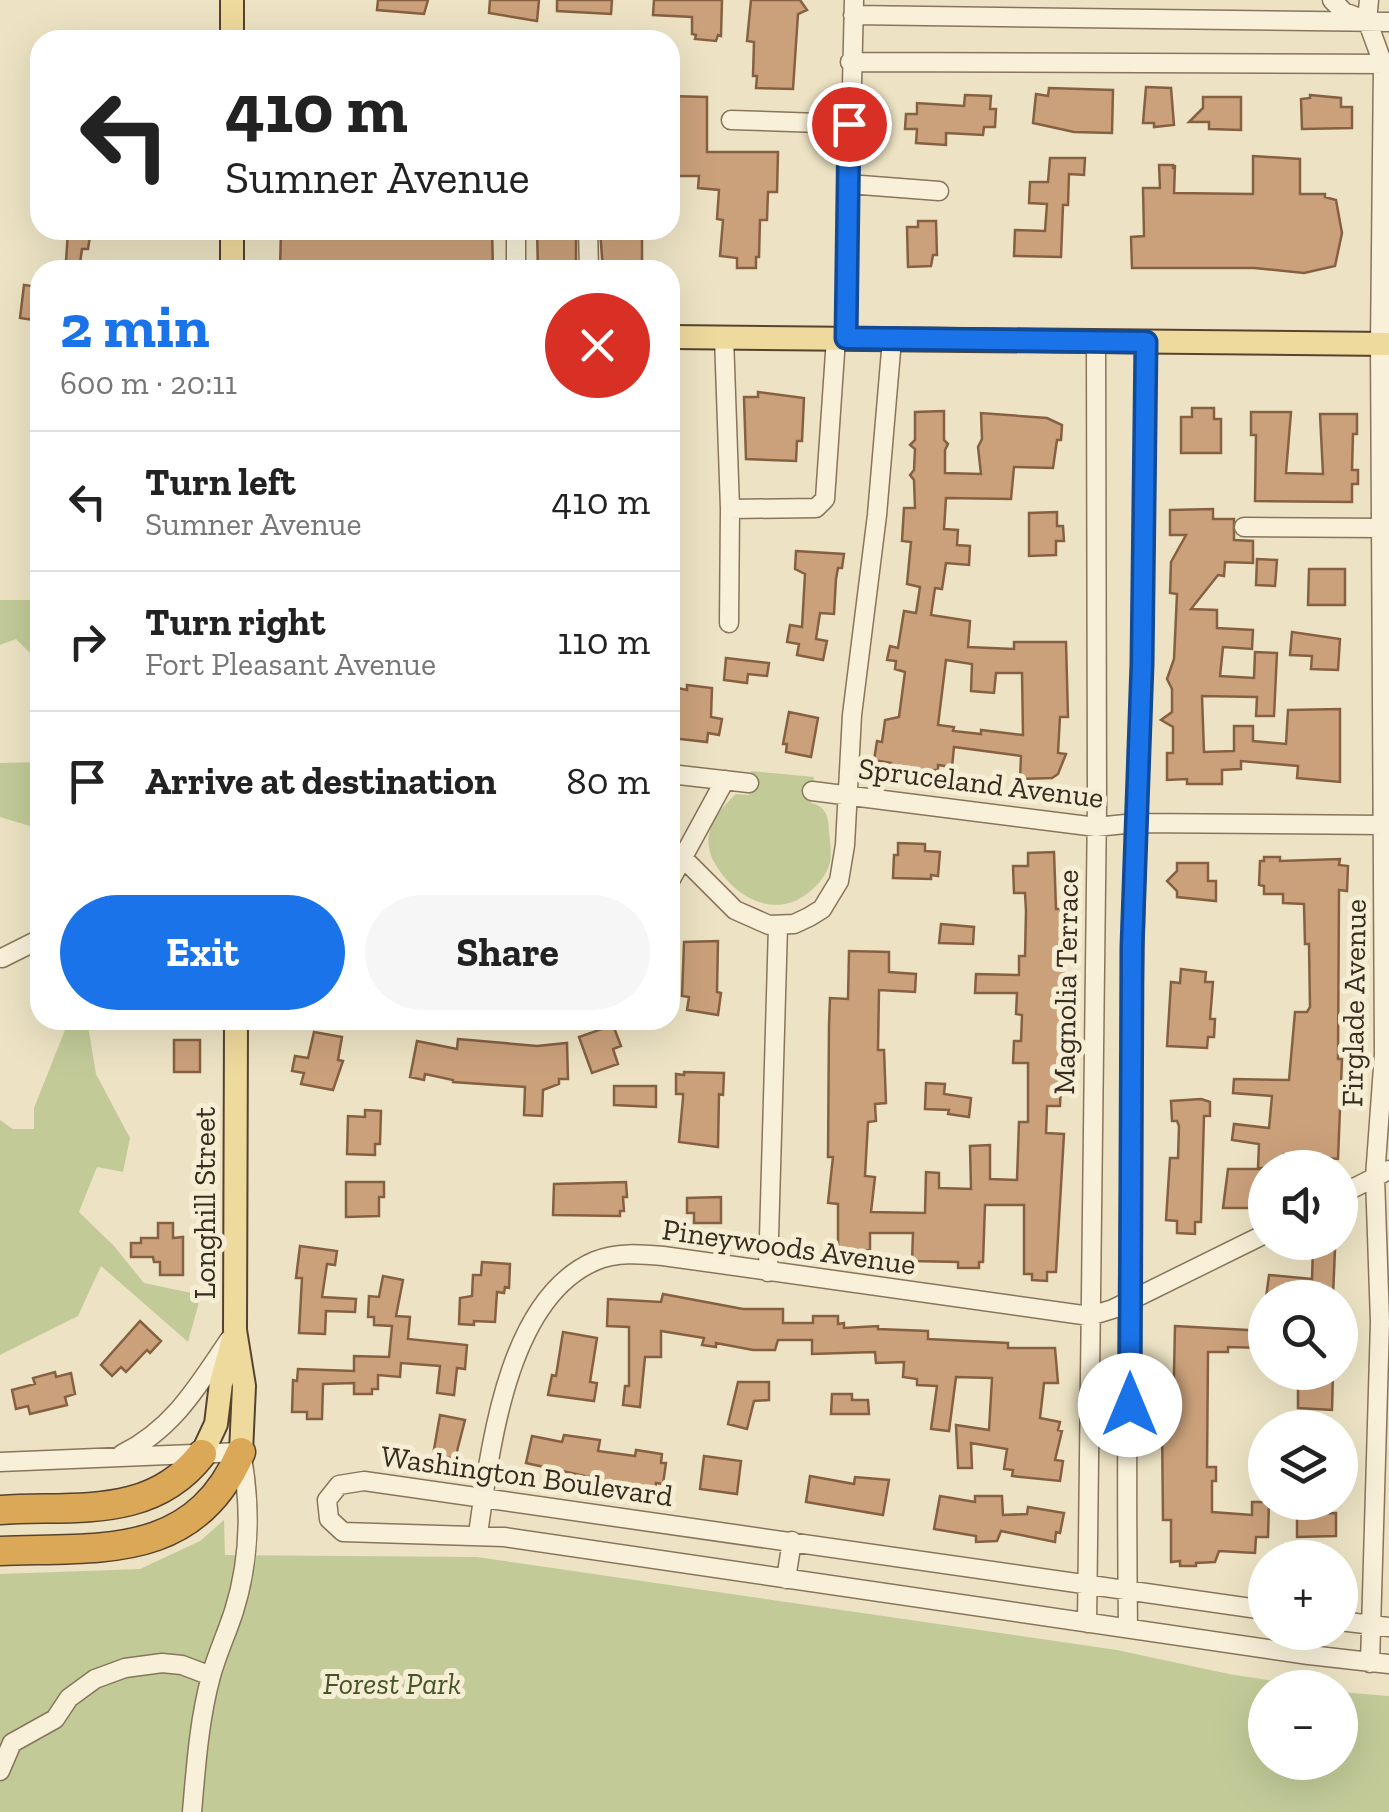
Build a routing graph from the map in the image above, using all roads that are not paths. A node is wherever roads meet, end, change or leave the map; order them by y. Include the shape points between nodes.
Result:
1 (232, 0) edge
2 (1332, 0) edge
3 (1369, 0) edge
4 (854, 8) edge
5 (1367, 20) junction
6 (1389, 22) edge
7 (232, 30) edge
8 (850, 62) junction
9 (1386, 64) edge
10 (730, 120) dead end
11 (849, 124) junction
12 (848, 184) junction
13 (939, 191) dead end
14 (680, 337) edge
15 (724, 338) junction
16 (841, 338) junction
17 (892, 339) junction
18 (1096, 342) junction
19 (1146, 342) junction
20 (1384, 344) edge
21 (730, 509) junction
22 (1244, 527) dead end
23 (1382, 528) junction
24 (1386, 554) edge
25 (729, 623) dead end
26 (1386, 648) edge
27 (680, 775) edge
28 (725, 780) junction
29 (749, 782) dead end
30 (812, 791) dead end
31 (846, 795) junction
32 (1134, 823) junction
33 (1384, 825) junction
34 (1096, 827) junction
35 (684, 858) junction
36 (680, 865) edge
37 (778, 926) junction
38 (30, 944) edge
39 (1, 962) edge
40 (236, 1030) edge
41 (1382, 1174) edge
42 (1358, 1186) edge
43 (1248, 1242) edge
44 (768, 1272) junction
45 (1130, 1301) junction
46 (1090, 1316) junction
47 (235, 1330) junction
48 (241, 1452) junction
49 (202, 1454) junction
50 (143, 1455) junction
51 (117, 1456) junction
52 (0, 1462) edge
53 (162, 1491) junction
54 (484, 1497) junction
55 (0, 1510) edge
56 (478, 1534) junction
57 (792, 1541) junction
58 (0, 1551) edge
59 (786, 1579) junction
60 (1087, 1584) junction
61 (1128, 1590) junction
62 (1248, 1608) edge
63 (1087, 1622) junction
64 (1380, 1626) edge
65 (1128, 1628) junction
66 (1380, 1663) edge
67 (210, 1676) junction
68 (0, 1771) edge
69 (192, 1812) edge

1 - 7 main road
2 - 5 street
3 - 5 street
4 - 5 street
4 - 8 street
5 - 6 street
5 - 9 street
8 - 9 street
8 - 11 street
9 - 20 street, Firglade Avenue
10 - 11 street
11 - 12 street
12 - 13 street
12 - 16 street
14 - 15 main road
15 - 16 main road
15 - 21 street
16 - 17 main road
16 - 21 street via 821,506
17 - 18 main road
17 - 31 street
18 - 19 main road
18 - 34 street, Magnolia Terrace
19 - 20 main road
19 - 32 street
20 - 23 street, Firglade Avenue
21 - 25 street
22 - 23 street
23 - 24 street, Firglade Avenue
24 - 26 street, Firglade Avenue
26 - 33 street, Firglade Avenue
27 - 28 street
28 - 29 street
28 - 35 street
30 - 31 street, Spruceland Avenue
31 - 34 street, Spruceland Avenue
31 - 37 street via 844,857 834,891 809,918
32 - 33 street, Spruceland Avenue
32 - 34 street, Spruceland Avenue
32 - 45 street
33 - 41 street, Firglade Avenue
34 - 46 street, Magnolia Terrace
35 - 36 street
35 - 37 street via 735,910
37 - 44 street
38 - 39 street
40 - 47 main road, Longhill Street
41 - 42 street
41 - 64 street, Firglade Avenue
43 - 45 street, Pineywoods Avenue
44 - 46 street, Pineywoods Avenue
44 - 54 street, Pineywoods Avenue via 633,1254 602,1258 571,1275 542,1308 514,1363
45 - 46 street, Pineywoods Avenue
45 - 61 street
46 - 60 street, Magnolia Terrace
47 - 48 main road via 244,1386
47 - 49 main road via 214,1430
47 - 51 street, Longhill Street via 176,1416
48 - 49 street, Longhill Street
48 - 58 highway via 209,1504 156,1538
48 - 67 street via 244,1567
49 - 50 street, Longhill Street
49 - 53 highway
50 - 51 street, Longhill Street
50 - 53 street via 159,1466
51 - 52 street, Longhill Street
53 - 55 highway via 119,1504
54 - 56 street, Pineywoods Avenue
54 - 56 street, Washington Boulevard via 364,1481 339,1485 327,1500 329,1520 343,1532
54 - 57 street, Washington Boulevard
56 - 59 street, Washington Boulevard
57 - 59 street
57 - 60 street, Washington Boulevard
59 - 63 street, Washington Boulevard
60 - 61 street, Washington Boulevard
60 - 63 street, Magnolia Terrace
61 - 62 street, Washington Boulevard
61 - 65 street
63 - 65 street, Washington Boulevard
64 - 66 street, Firglade Avenue
65 - 66 street, Washington Boulevard
67 - 68 street via 162,1662 96,1679 55,1719 12,1742
67 - 69 street

